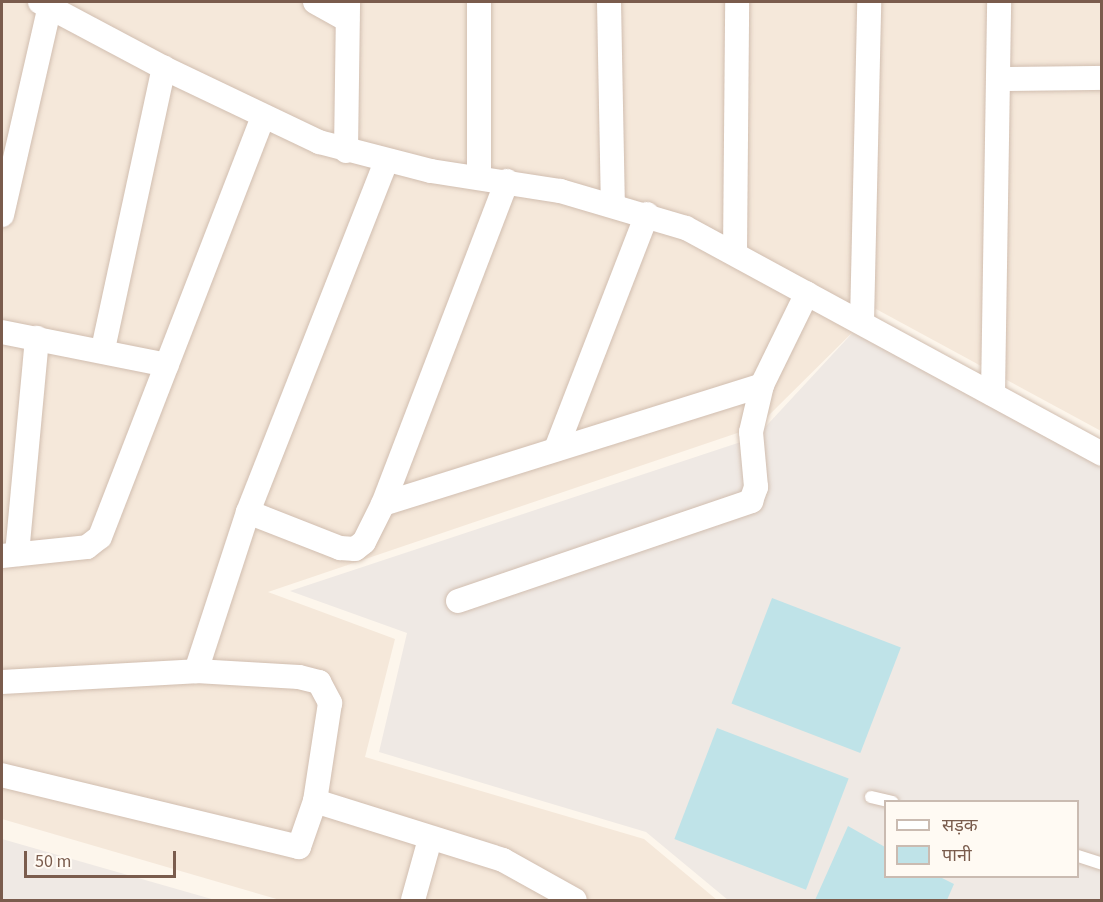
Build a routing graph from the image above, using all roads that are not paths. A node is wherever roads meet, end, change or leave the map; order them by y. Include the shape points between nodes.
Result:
1 (315, 2) edge
2 (479, 2) edge
3 (609, 2) edge
4 (737, 2) edge
5 (869, 2) edge
6 (999, 2) edge
7 (45, 4) edge
8 (347, 10) edge
9 (164, 68) junction
10 (1101, 78) edge
11 (998, 79) junction
12 (263, 117) junction
13 (346, 151) junction
14 (386, 162) junction
15 (479, 178) junction
16 (507, 181) junction
17 (613, 203) junction
18 (2, 211) edge
19 (647, 214) junction
20 (735, 252) junction
21 (807, 293) junction
22 (862, 322) junction
23 (2, 332) edge
24 (37, 338) junction
25 (103, 349) junction
26 (167, 365) junction
27 (762, 385) junction
28 (993, 394) junction
29 (556, 449) junction
30 (1101, 454) edge
31 (383, 504) junction
32 (248, 512) junction
33 (9, 555) edge
34 (458, 601) dead end
35 (196, 671) junction
36 (2, 682) edge
37 (2, 775) edge
38 (872, 797) dead end
39 (887, 800) edge
40 (315, 801) junction
41 (430, 839) junction
42 (1079, 857) edge
43 (1101, 864) edge
44 (551, 893) edge
45 (412, 900) edge
46 (575, 900) edge

1 - 8 street
2 - 15 street
3 - 17 street
4 - 20 street
5 - 22 street
6 - 11 street
7 - 9 street
7 - 18 street
8 - 13 street
9 - 12 street
9 - 25 street
10 - 11 street
11 - 28 street
12 - 13 street
12 - 26 street
13 - 14 street
14 - 15 street
14 - 32 street
15 - 16 street
16 - 17 street
16 - 31 street
17 - 19 street
19 - 20 street
19 - 29 street
20 - 21 street
21 - 22 street
21 - 27 street
22 - 28 street
23 - 24 street
24 - 25 street
24 - 33 street
25 - 26 street
26 - 33 street via 96,543
27 - 29 street
27 - 34 street via 751,432 756,487 751,501
28 - 30 street
29 - 31 street
31 - 32 street via 364,542 348,550
32 - 35 street
35 - 36 street
35 - 40 street via 299,676 320,682 330,703
37 - 40 street via 292,849 304,843
38 - 39 lane
40 - 41 street
41 - 44 street via 503,860
41 - 45 street
42 - 43 lane
44 - 46 street

